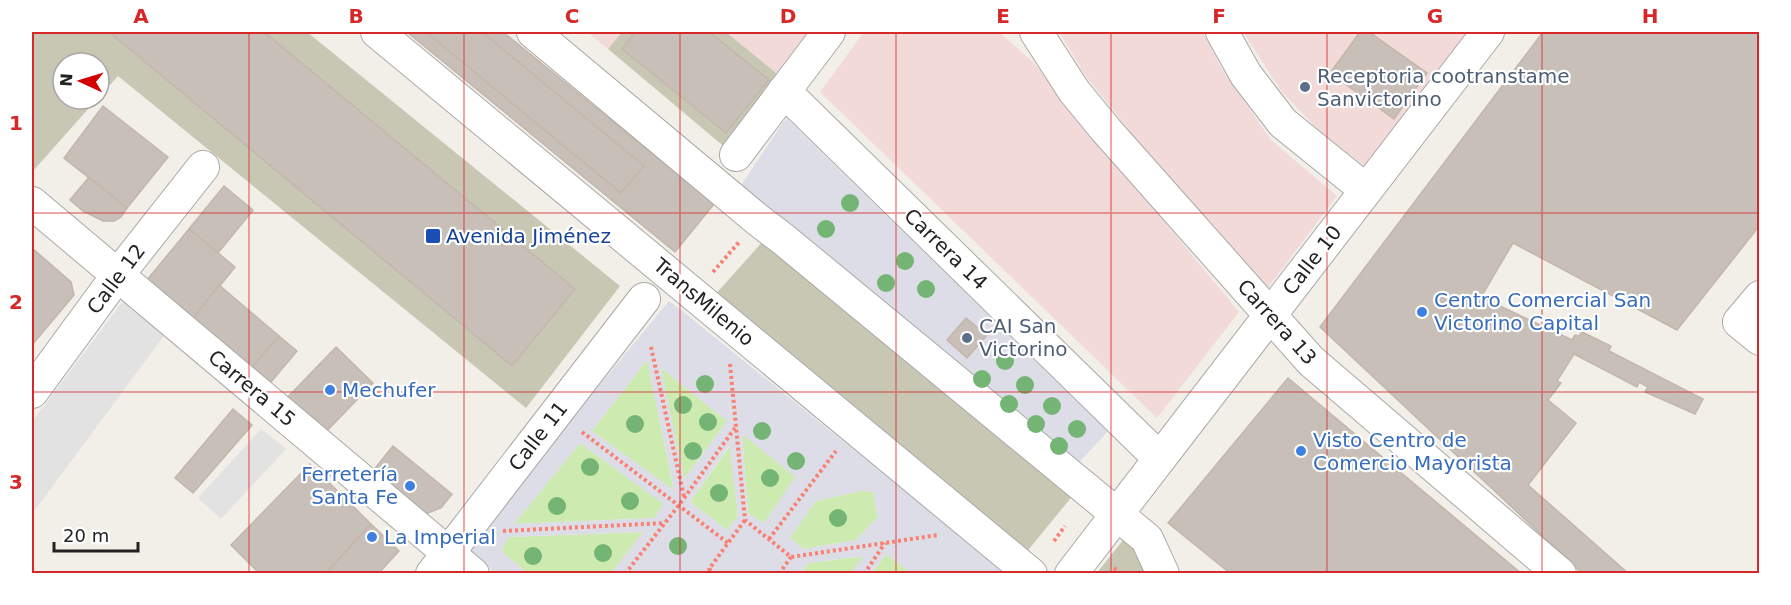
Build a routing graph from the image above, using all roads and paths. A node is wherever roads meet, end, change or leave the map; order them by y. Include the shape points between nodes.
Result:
1 (377, 32) edge
2 (533, 32) edge
3 (829, 32) edge
4 (1035, 32) edge
5 (1222, 32) edge
6 (1488, 32) edge
7 (784, 91) junction
8 (736, 155) dead end
9 (203, 167) dead end
10 (1366, 190) junction
11 (32, 203) edge
12 (742, 240) dead end
13 (713, 272) dead end
14 (117, 276) junction
15 (1760, 297) edge
16 (644, 299) dead end
17 (1269, 315) junction
18 (1760, 339) edge
19 (651, 347) dead end
20 (729, 361) dead end
21 (32, 392) edge
22 (736, 427) junction
23 (582, 432) dead end
24 (841, 444) dead end
25 (1159, 458) junction
26 (684, 498) junction
27 (679, 505) junction
28 (1116, 513) junction
29 (745, 520) junction
30 (664, 523) junction
31 (1065, 526) dead end
32 (502, 531) dead end
33 (948, 534) dead end
34 (1147, 538) junction
35 (769, 539) junction
36 (1054, 541) dead end
37 (729, 543) junction
38 (885, 543) junction
39 (791, 557) junction
40 (440, 563) edge
41 (1114, 568) dead end
42 (473, 573) edge
43 (625, 573) edge
44 (716, 573) edge
45 (779, 573) edge
46 (864, 573) edge
47 (1031, 573) edge
48 (1071, 573) edge
49 (1121, 573) edge
50 (1163, 573) edge
51 (1189, 573) edge
52 (1560, 573) edge

1 - 47 street, TransMilenio
2 - 28 street
3 - 7 street
4 - 17 street, Carrera 13 via 1093,114
5 - 10 street via 1246,75 1283,123
6 - 10 street, Calle 10
7 - 8 street
7 - 25 street, Carrera 14
9 - 14 street, Calle 12
10 - 17 street, Calle 10
11 - 14 street, Carrera 15
12 - 13 path
14 - 21 street, Calle 12
14 - 40 street, Carrera 15
15 - 18 street via 1739,322
16 - 40 street, Calle 11
17 - 25 street, Calle 10
17 - 52 street, Carrera 13 via 1311,361
19 - 26 path
20 - 22 path
22 - 26 path
22 - 29 path
23 - 27 path
24 - 35 path
25 - 28 street, Calle 10
26 - 27 path
27 - 30 path
27 - 37 path
28 - 34 street
28 - 48 street, Calle 10
29 - 35 path
29 - 37 path
30 - 32 path
30 - 43 path
31 - 36 path
33 - 38 path
34 - 50 street
34 - 51 street
35 - 39 path
37 - 44 path via 709,569
38 - 39 path
38 - 46 path
39 - 45 path
40 - 42 street, Carrera 15
41 - 49 path

